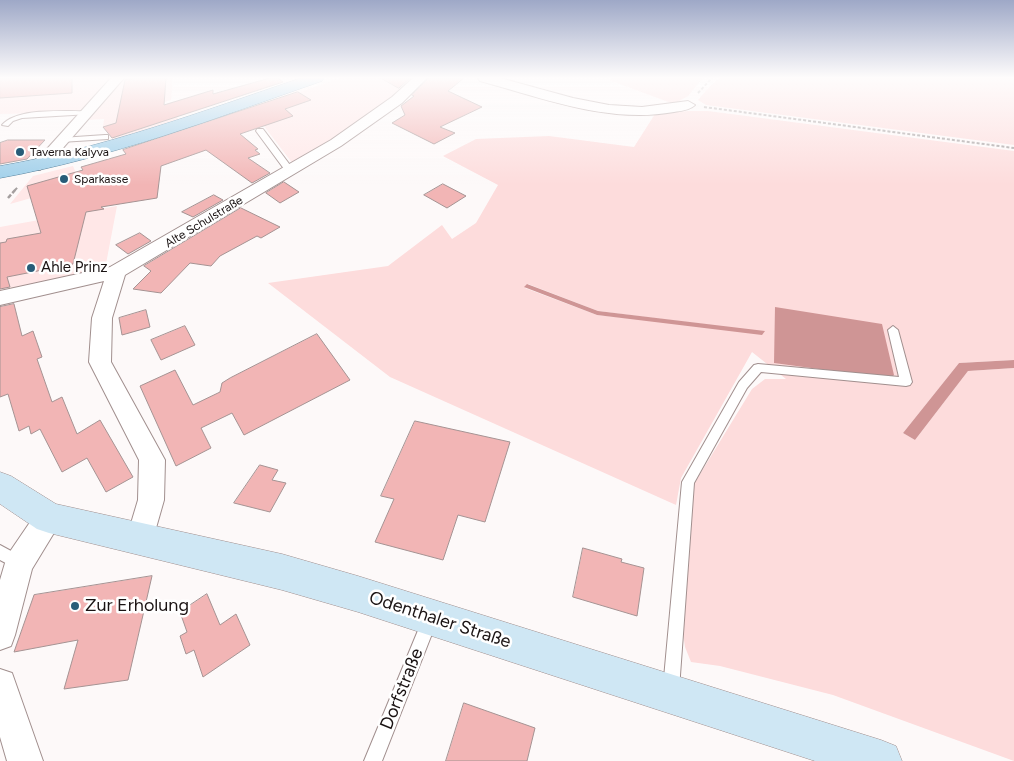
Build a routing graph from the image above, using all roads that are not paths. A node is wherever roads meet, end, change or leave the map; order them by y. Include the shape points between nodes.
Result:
1 (88, 113) edge
2 (77, 114) edge
3 (211, 114) edge
4 (379, 114) edge
5 (6, 125) dead end
6 (260, 131) dead end
7 (105, 137) dead end
8 (62, 140) junction
9 (35, 167) junction
10 (290, 171) junction
11 (0, 172) edge
12 (116, 272) junction
13 (0, 298) edge
14 (894, 330) dead end
15 (0, 486) edge
16 (49, 518) junction
17 (140, 540) junction
18 (10, 557) edge
19 (431, 617) junction
20 (0, 635) edge
21 (0, 685) edge
22 (670, 693) junction
23 (25, 761) edge
24 (373, 761) edge
25 (881, 761) edge

1 - 8 street
2 - 5 lane via 21,116
3 - 9 main road via 96,152
4 - 10 street, Alte Schulstraße
6 - 10 lane
7 - 8 lane
8 - 9 street
9 - 11 main road
10 - 12 street, Alte Schulstraße
12 - 13 street, Alte Schulstraße
12 - 17 street via 102,318 100,362 152,460 151,500
14 - 22 lane via 906,382 758,368 743,385 688,482
15 - 16 main road, Odenthaler Straße
16 - 17 main road, Odenthaler Straße
16 - 18 street
17 - 19 main road, Odenthaler Straße via 282,572
18 - 20 street
19 - 22 main road, Odenthaler Straße
19 - 24 lane, Dorfstraße
21 - 23 street
22 - 25 main road, Odenthaler Straße

